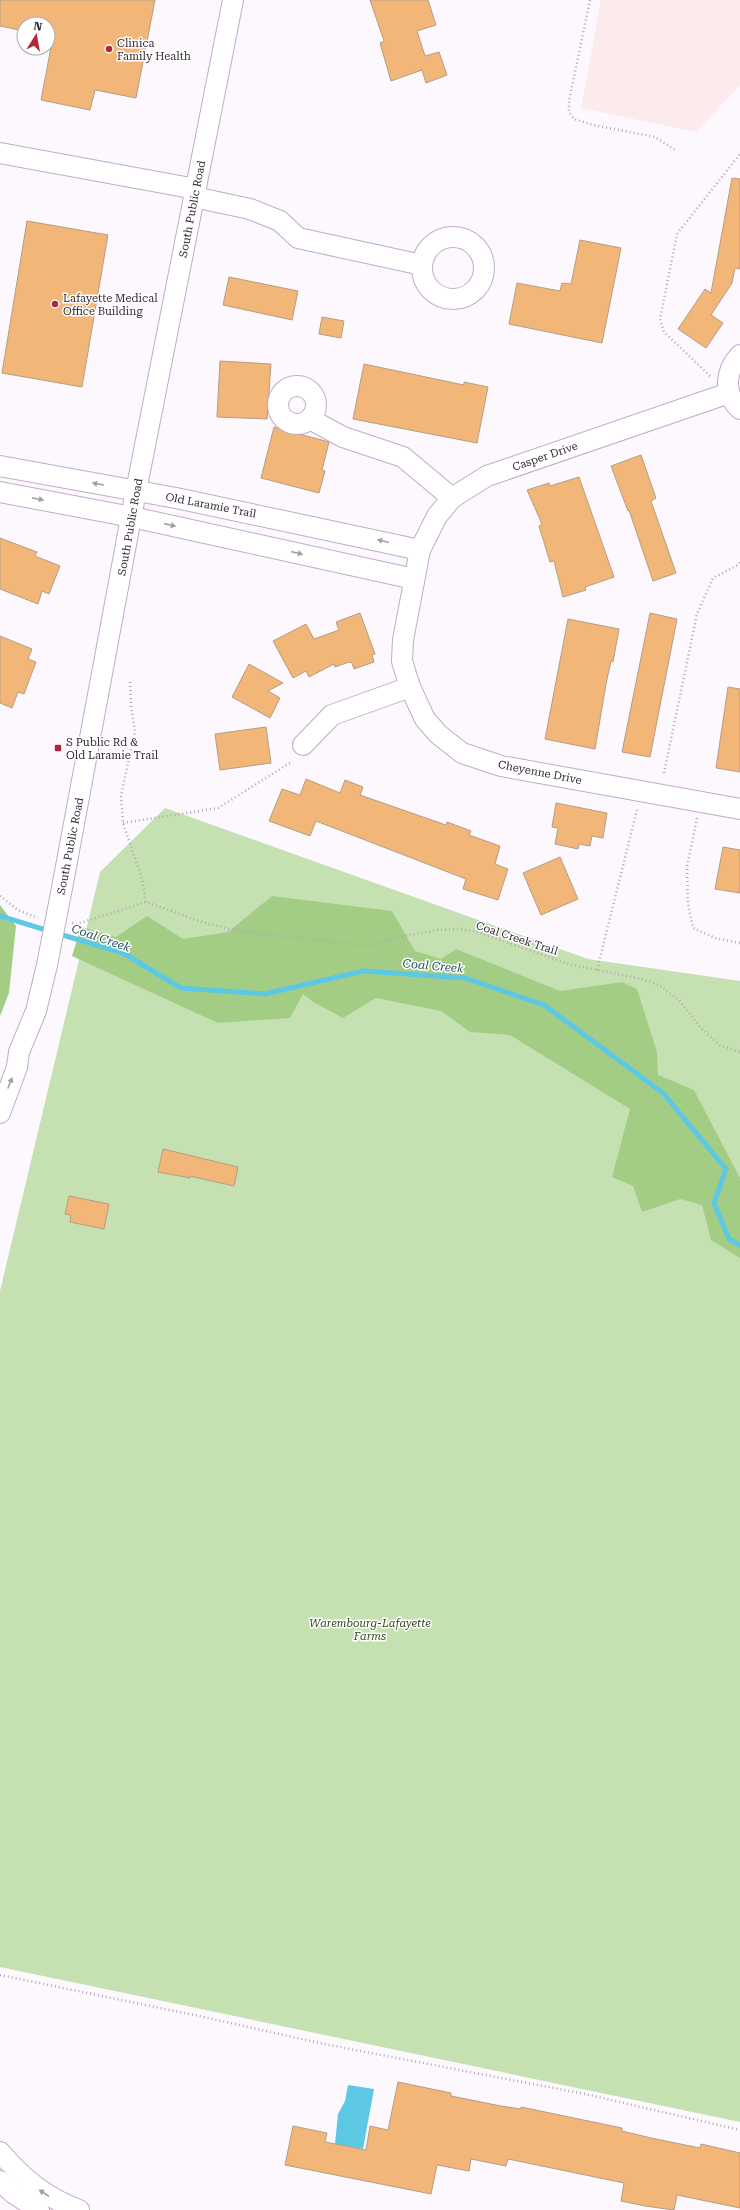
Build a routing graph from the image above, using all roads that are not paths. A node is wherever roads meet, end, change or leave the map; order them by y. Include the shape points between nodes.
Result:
1 (233, 0) edge
2 (0, 153) edge
3 (195, 193) junction
4 (422, 265) dead end
5 (740, 355) edge
6 (735, 401) edge
7 (310, 419) dead end
8 (0, 466) edge
9 (136, 490) junction
10 (0, 492) edge
11 (452, 498) junction
12 (132, 516) junction
13 (420, 550) junction
14 (414, 580) junction
15 (410, 687) junction
16 (303, 745) dead end
17 (740, 809) edge
18 (19, 1052) junction
19 (0, 1071) edge
20 (0, 1114) edge
21 (0, 2152) edge
22 (0, 2181) edge
23 (39, 2210) edge
24 (79, 2210) edge

1 - 3 street, South Public Road
2 - 3 street
3 - 4 street via 250,209 280,221 298,238
3 - 9 street, South Public Road
5 - 6 street via 728,374
6 - 11 street, Casper Drive via 487,476
7 - 11 street via 343,437 403,457
9 -> 8 street, Old Laramie Trail
9 - 12 street, South Public Road
13 -> 9 street, Old Laramie Trail
10 -> 12 street
11 - 13 street, Casper Drive via 437,516
12 -> 14 street
12 - 18 street, South Public Road, bridge via 47,965 36,1011
13 - 14 street, Casper Drive
14 - 15 street, Cheyenne Drive via 403,640 402,661
15 - 16 street via 332,715
15 - 17 street, Cheyenne Drive via 424,719 462,753 501,766
18 - 19 street, South Public Road
20 -> 18 street, South Public Road via 17,1066
24 -> 21 street via 64,2205 42,2192 18,2173
22 - 23 street

